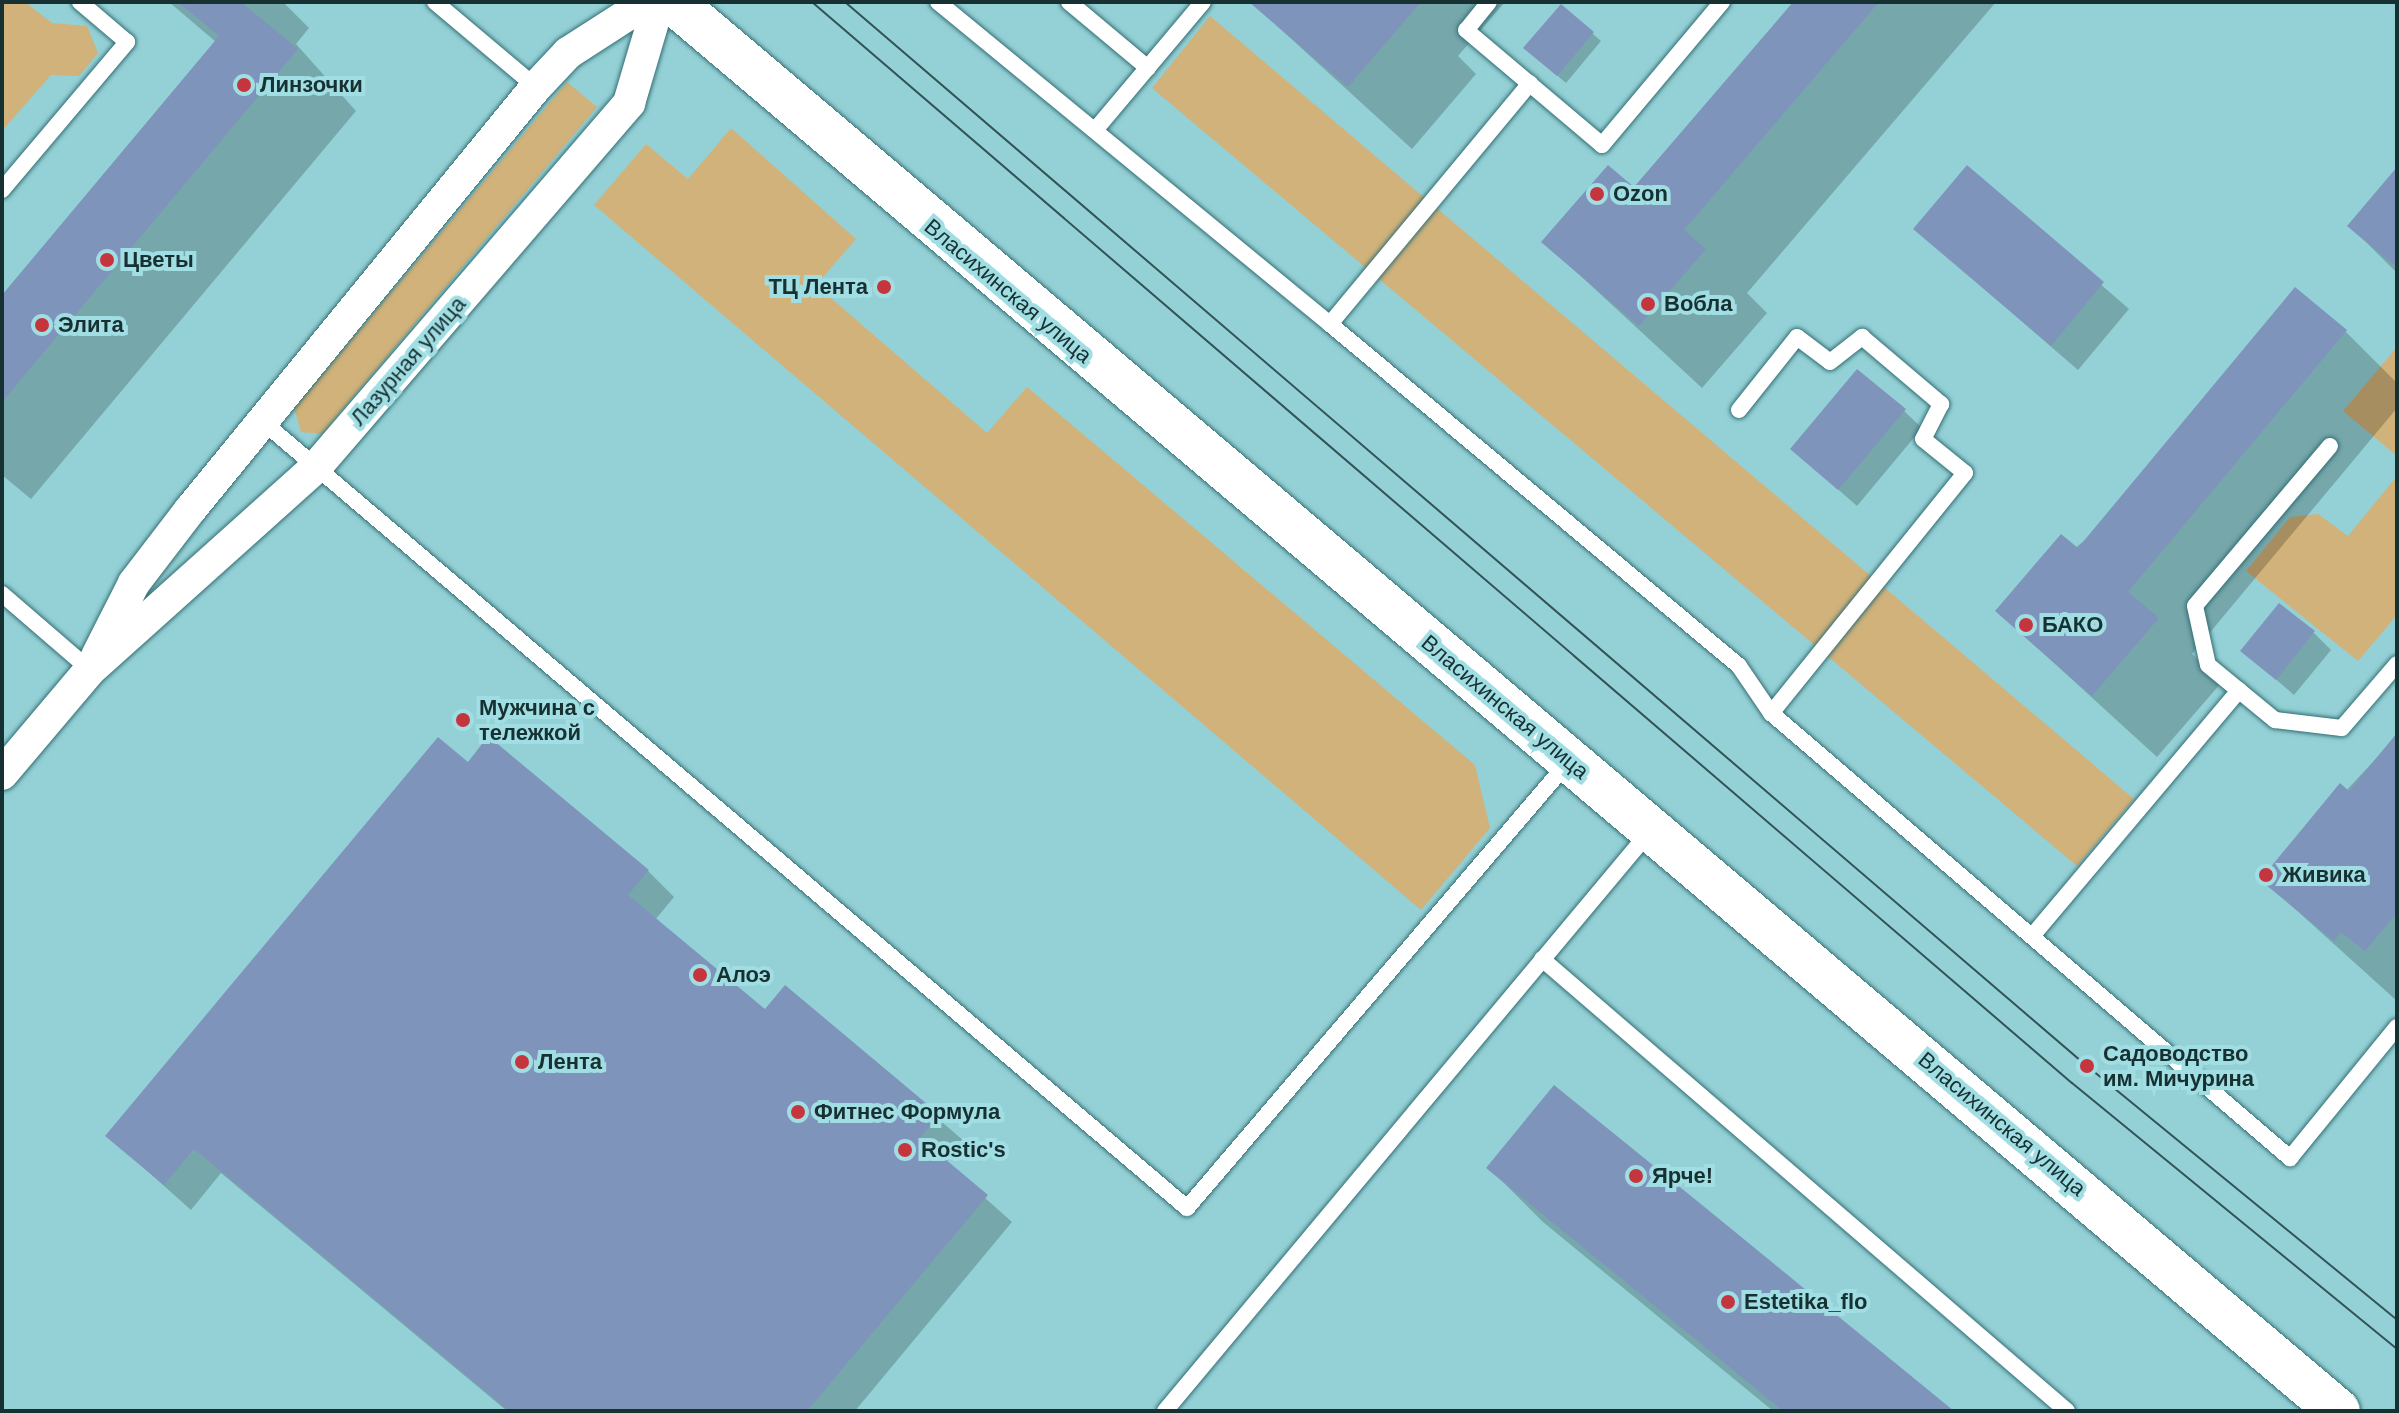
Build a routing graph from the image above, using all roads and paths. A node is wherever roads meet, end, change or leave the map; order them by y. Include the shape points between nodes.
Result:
1 (80, 2) edge
2 (435, 2) edge
3 (647, 2) edge
4 (659, 2) edge
5 (673, 2) edge
6 (938, 2) edge
7 (1069, 2) edge
8 (1203, 2) edge
9 (1489, 2) edge
10 (1722, 2) edge
11 (1148, 68) junction
12 (1530, 83) junction
13 (536, 87) junction
14 (1096, 129) junction
15 (2, 190) edge
16 (1330, 324) junction
17 (1739, 410) dead end
18 (262, 421) junction
19 (2330, 446) dead end
20 (317, 466) junction
21 (2, 594) edge
22 (2397, 664) edge
23 (90, 670) junction
24 (2239, 690) junction
25 (1771, 713) junction
26 (1569, 761) junction
27 (2, 774) edge
28 (1651, 829) junction
29 (2033, 935) junction
30 (1542, 959) junction
31 (2397, 1027) edge
32 (1165, 1411) edge
33 (2067, 1411) edge
34 (2338, 1411) edge

1 - 15 lane via 127,42
2 - 13 lane
3 - 13 street, Лазурная улица via 568,53
4 - 20 street, Лазурная улица via 629,103
5 - 26 highway, Власихинская улица
6 - 14 lane
7 - 11 lane
8 - 11 lane
9 - 12 lane via 1466,30
10 - 12 lane via 1602,145
11 - 14 lane
12 - 16 lane
13 - 18 street, Лазурная улица
14 - 16 lane
16 - 25 lane via 1739,666
17 - 25 lane via 1797,337 1830,362 1862,337 1941,404 1923,439 1965,473
18 - 20 lane
18 - 23 street, Лазурная улица via 134,583
19 - 24 lane via 2195,606 2208,665
20 - 23 street, Лазурная улица
20 - 26 lane via 1187,1208
21 - 23 lane
22 - 24 lane via 2342,728 2275,720
23 - 27 street, Лазурная улица
24 - 29 lane
25 - 29 lane
26 - 28 highway, Власихинская улица
28 - 30 lane
28 - 34 highway, Власихинская улица
29 - 31 lane via 2290,1158
30 - 32 lane
30 - 33 lane

